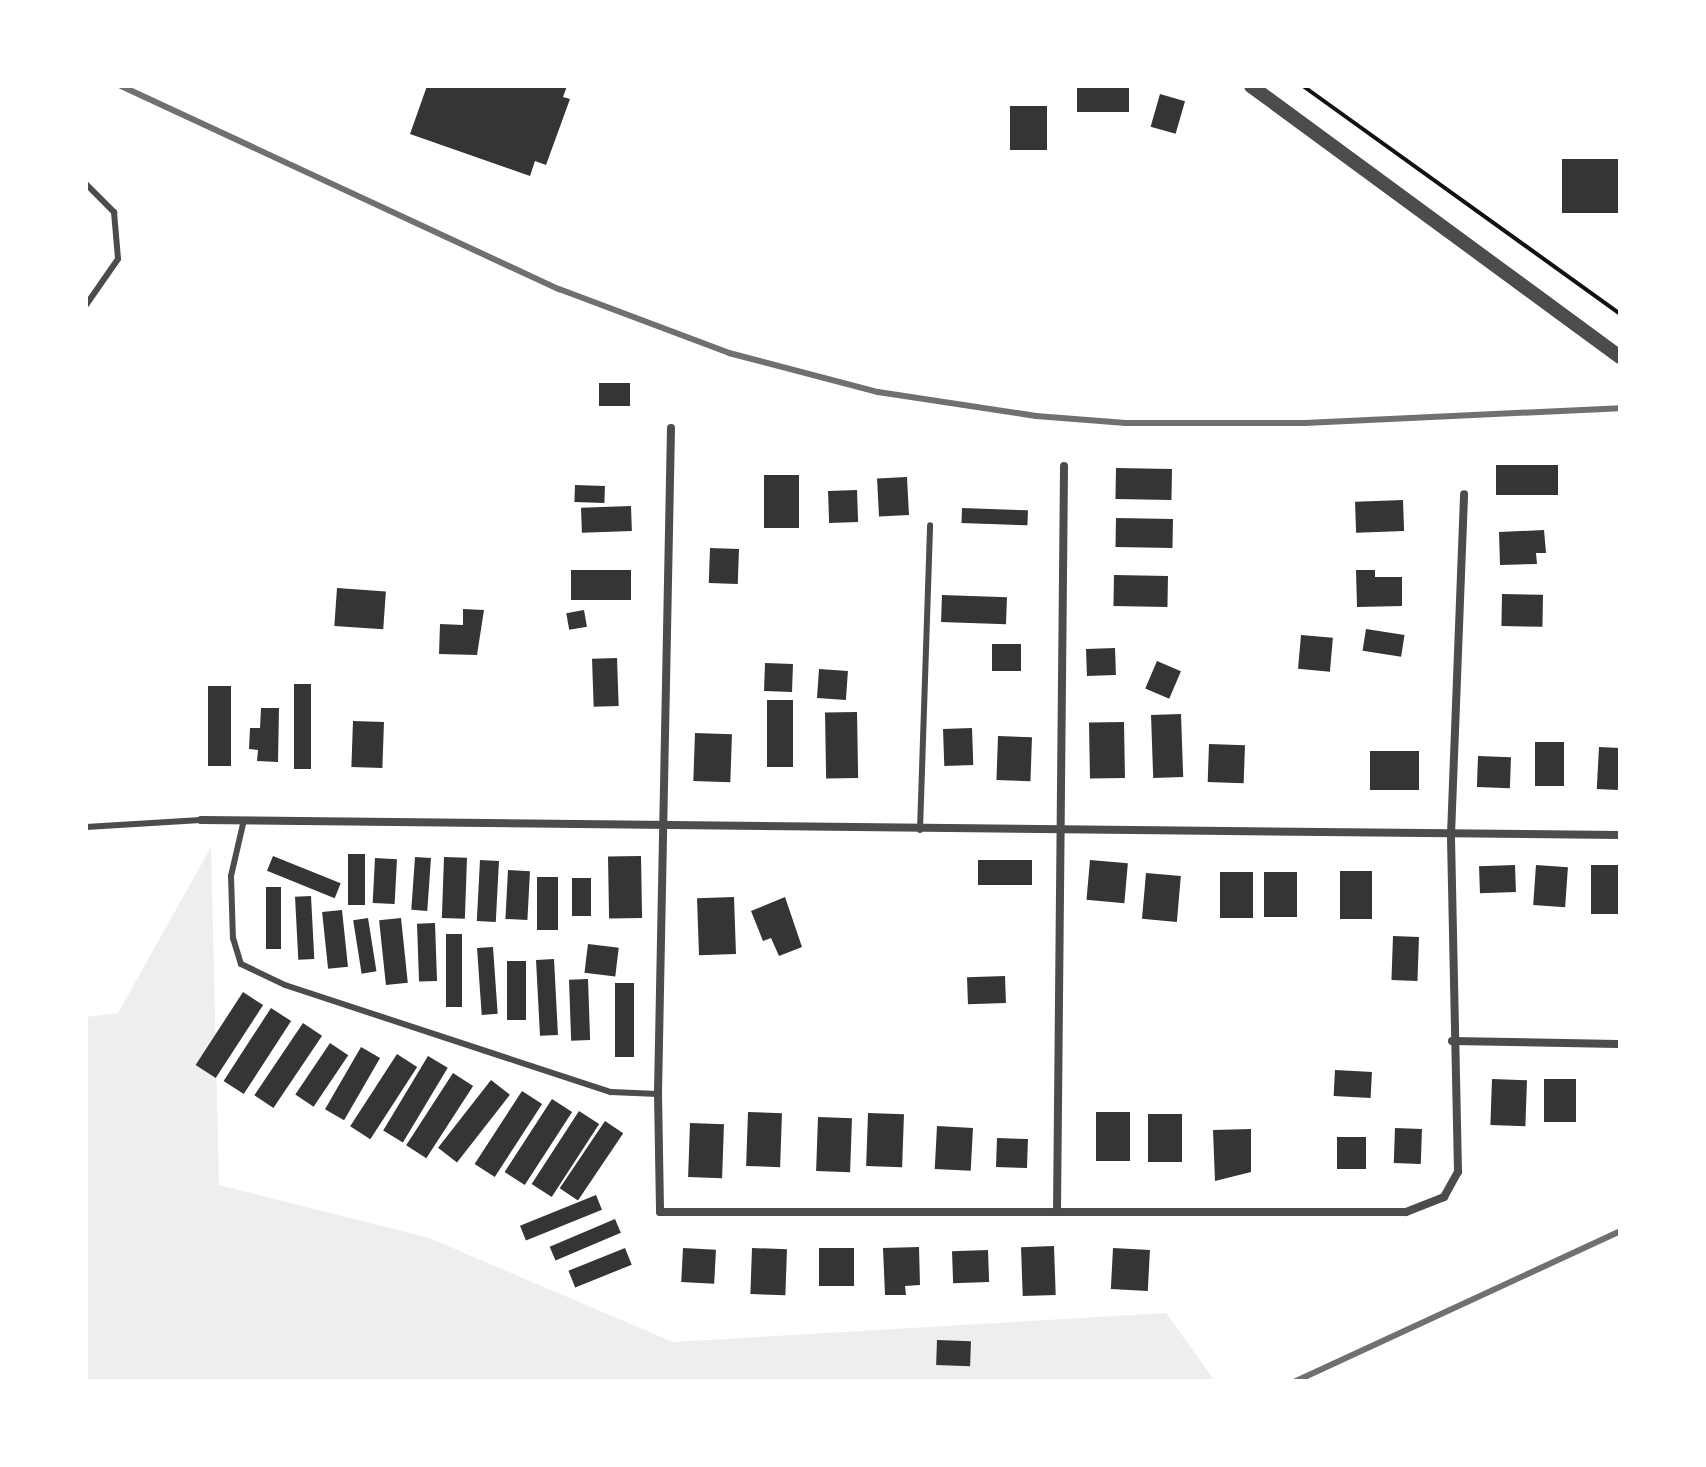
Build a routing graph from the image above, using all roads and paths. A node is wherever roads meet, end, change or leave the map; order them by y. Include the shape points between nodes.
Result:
1 (1251, 86) edge
2 (1303, 86) edge
3 (86, 184) edge
4 (86, 305) edge
5 (1620, 314) edge
6 (1620, 357) edge
7 (671, 428) dead end
8 (1064, 466) dead end
9 (1464, 494) dead end
10 (930, 525) dead end
11 (201, 820) joint
12 (243, 824) junction
13 (666, 826) junction
14 (86, 827) edge
15 (920, 830) junction
16 (1060, 833) junction
17 (1451, 835) junction
18 (1620, 835) edge
19 (1452, 1041) junction
20 (1618, 1044) edge
21 (658, 1094) junction
22 (1057, 1212) junction

1 - 6 street
2 - 5 path
3 - 4 lane via 114,212 118,259
7 - 13 street
8 - 16 street
9 - 17 street
10 - 15 lane
11 - 12 street
11 - 14 lane
12 - 13 street
12 - 21 lane via 231,876 233,938 241,964 285,985 611,1092
13 - 15 street
13 - 21 street
15 - 16 street
16 - 17 street
16 - 22 street
17 - 18 street
17 - 19 street
19 - 20 street
19 - 22 street via 1458,1172 1444,1197 1406,1212
21 - 22 street via 660,1212

